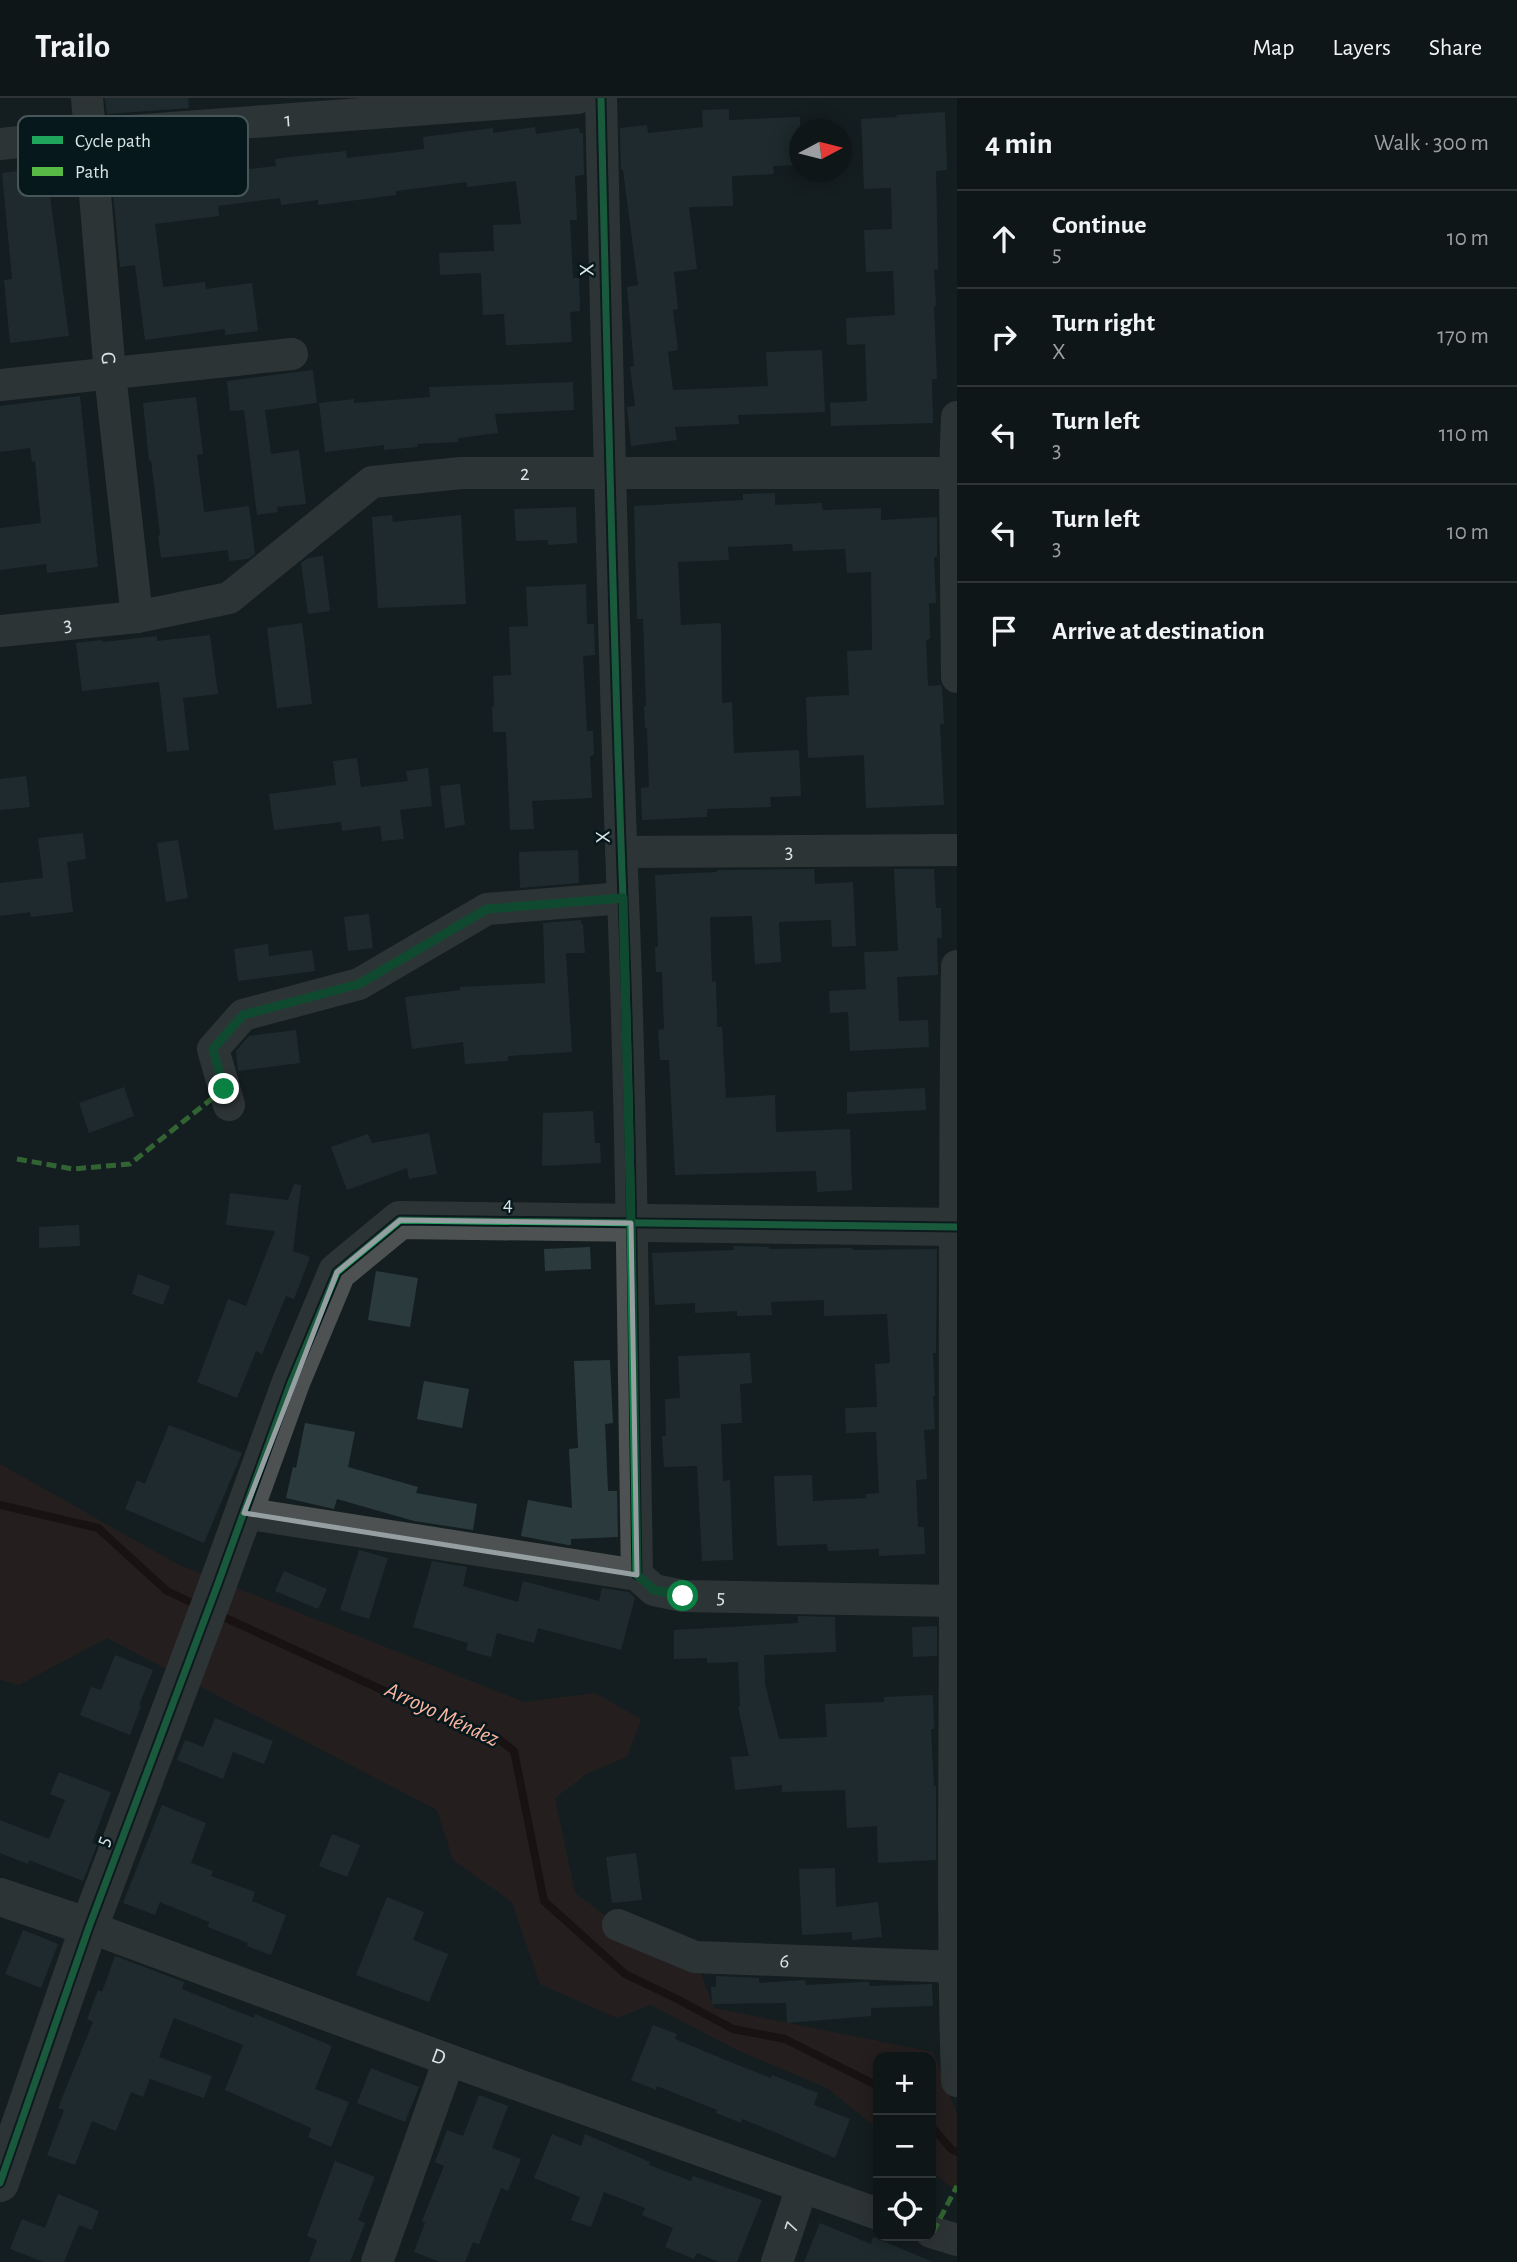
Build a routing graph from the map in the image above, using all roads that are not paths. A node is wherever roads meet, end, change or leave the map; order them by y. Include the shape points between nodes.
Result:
1 (87, 98) edge
2 (577, 98) edge
3 (601, 98) edge
4 (88, 116) edge
5 (248, 122) edge
6 (18, 142) edge
7 (0, 144) edge
8 (95, 196) edge
9 (292, 354) dead end
10 (110, 374) junction
11 (0, 385) edge
12 (957, 418) edge
13 (609, 473) junction
14 (956, 473) edge
15 (137, 617) junction
16 (0, 631) edge
17 (957, 677) edge
18 (957, 850) edge
19 (621, 852) junction
20 (623, 898) junction
21 (957, 966) edge
22 (229, 1105) dead end
23 (631, 1223) junction
24 (955, 1227) edge
25 (244, 1513) junction
26 (637, 1575) junction
27 (956, 1601) edge
28 (0, 1897) edge
29 (618, 1925) dead end
30 (89, 1927) junction
31 (955, 1967) edge
32 (449, 2060) junction
33 (957, 2081) edge
34 (0, 2183) edge
35 (802, 2187) junction
36 (873, 2212) edge
37 (936, 2234) edge
38 (957, 2241) edge
39 (377, 2262) edge
40 (777, 2262) edge

1 - 4 street, G
2 - 5 street, 1
3 - 13 street, X
6 - 7 street, 1
8 - 10 street, G
9 - 10 street
10 - 11 street
10 - 15 street, G
12 - 14 street
13 - 14 street, 2
13 - 15 street, 2 via 461,473 372,482 229,598
13 - 19 street, X
14 - 17 street
15 - 16 street, 3
18 - 19 street, 3
19 - 20 street, X
20 - 22 street via 487,909 359,984 243,1015 213,1049
20 - 23 street, X
21 - 24 street
23 - 24 street, 4
23 - 25 street, 4 via 400,1220 337,1272
23 - 26 street, X
24 - 27 street
25 - 26 street, 5
25 - 30 street, 5
26 - 27 street, 5 via 654,1590 683,1596
27 - 31 street
28 - 30 street, D
29 - 31 street, 6 via 695,1957
30 - 32 street, D
30 - 34 street, 5
31 - 33 street
32 - 35 street, D
32 - 39 street
35 - 36 street, D
35 - 40 street, 7
37 - 38 street

